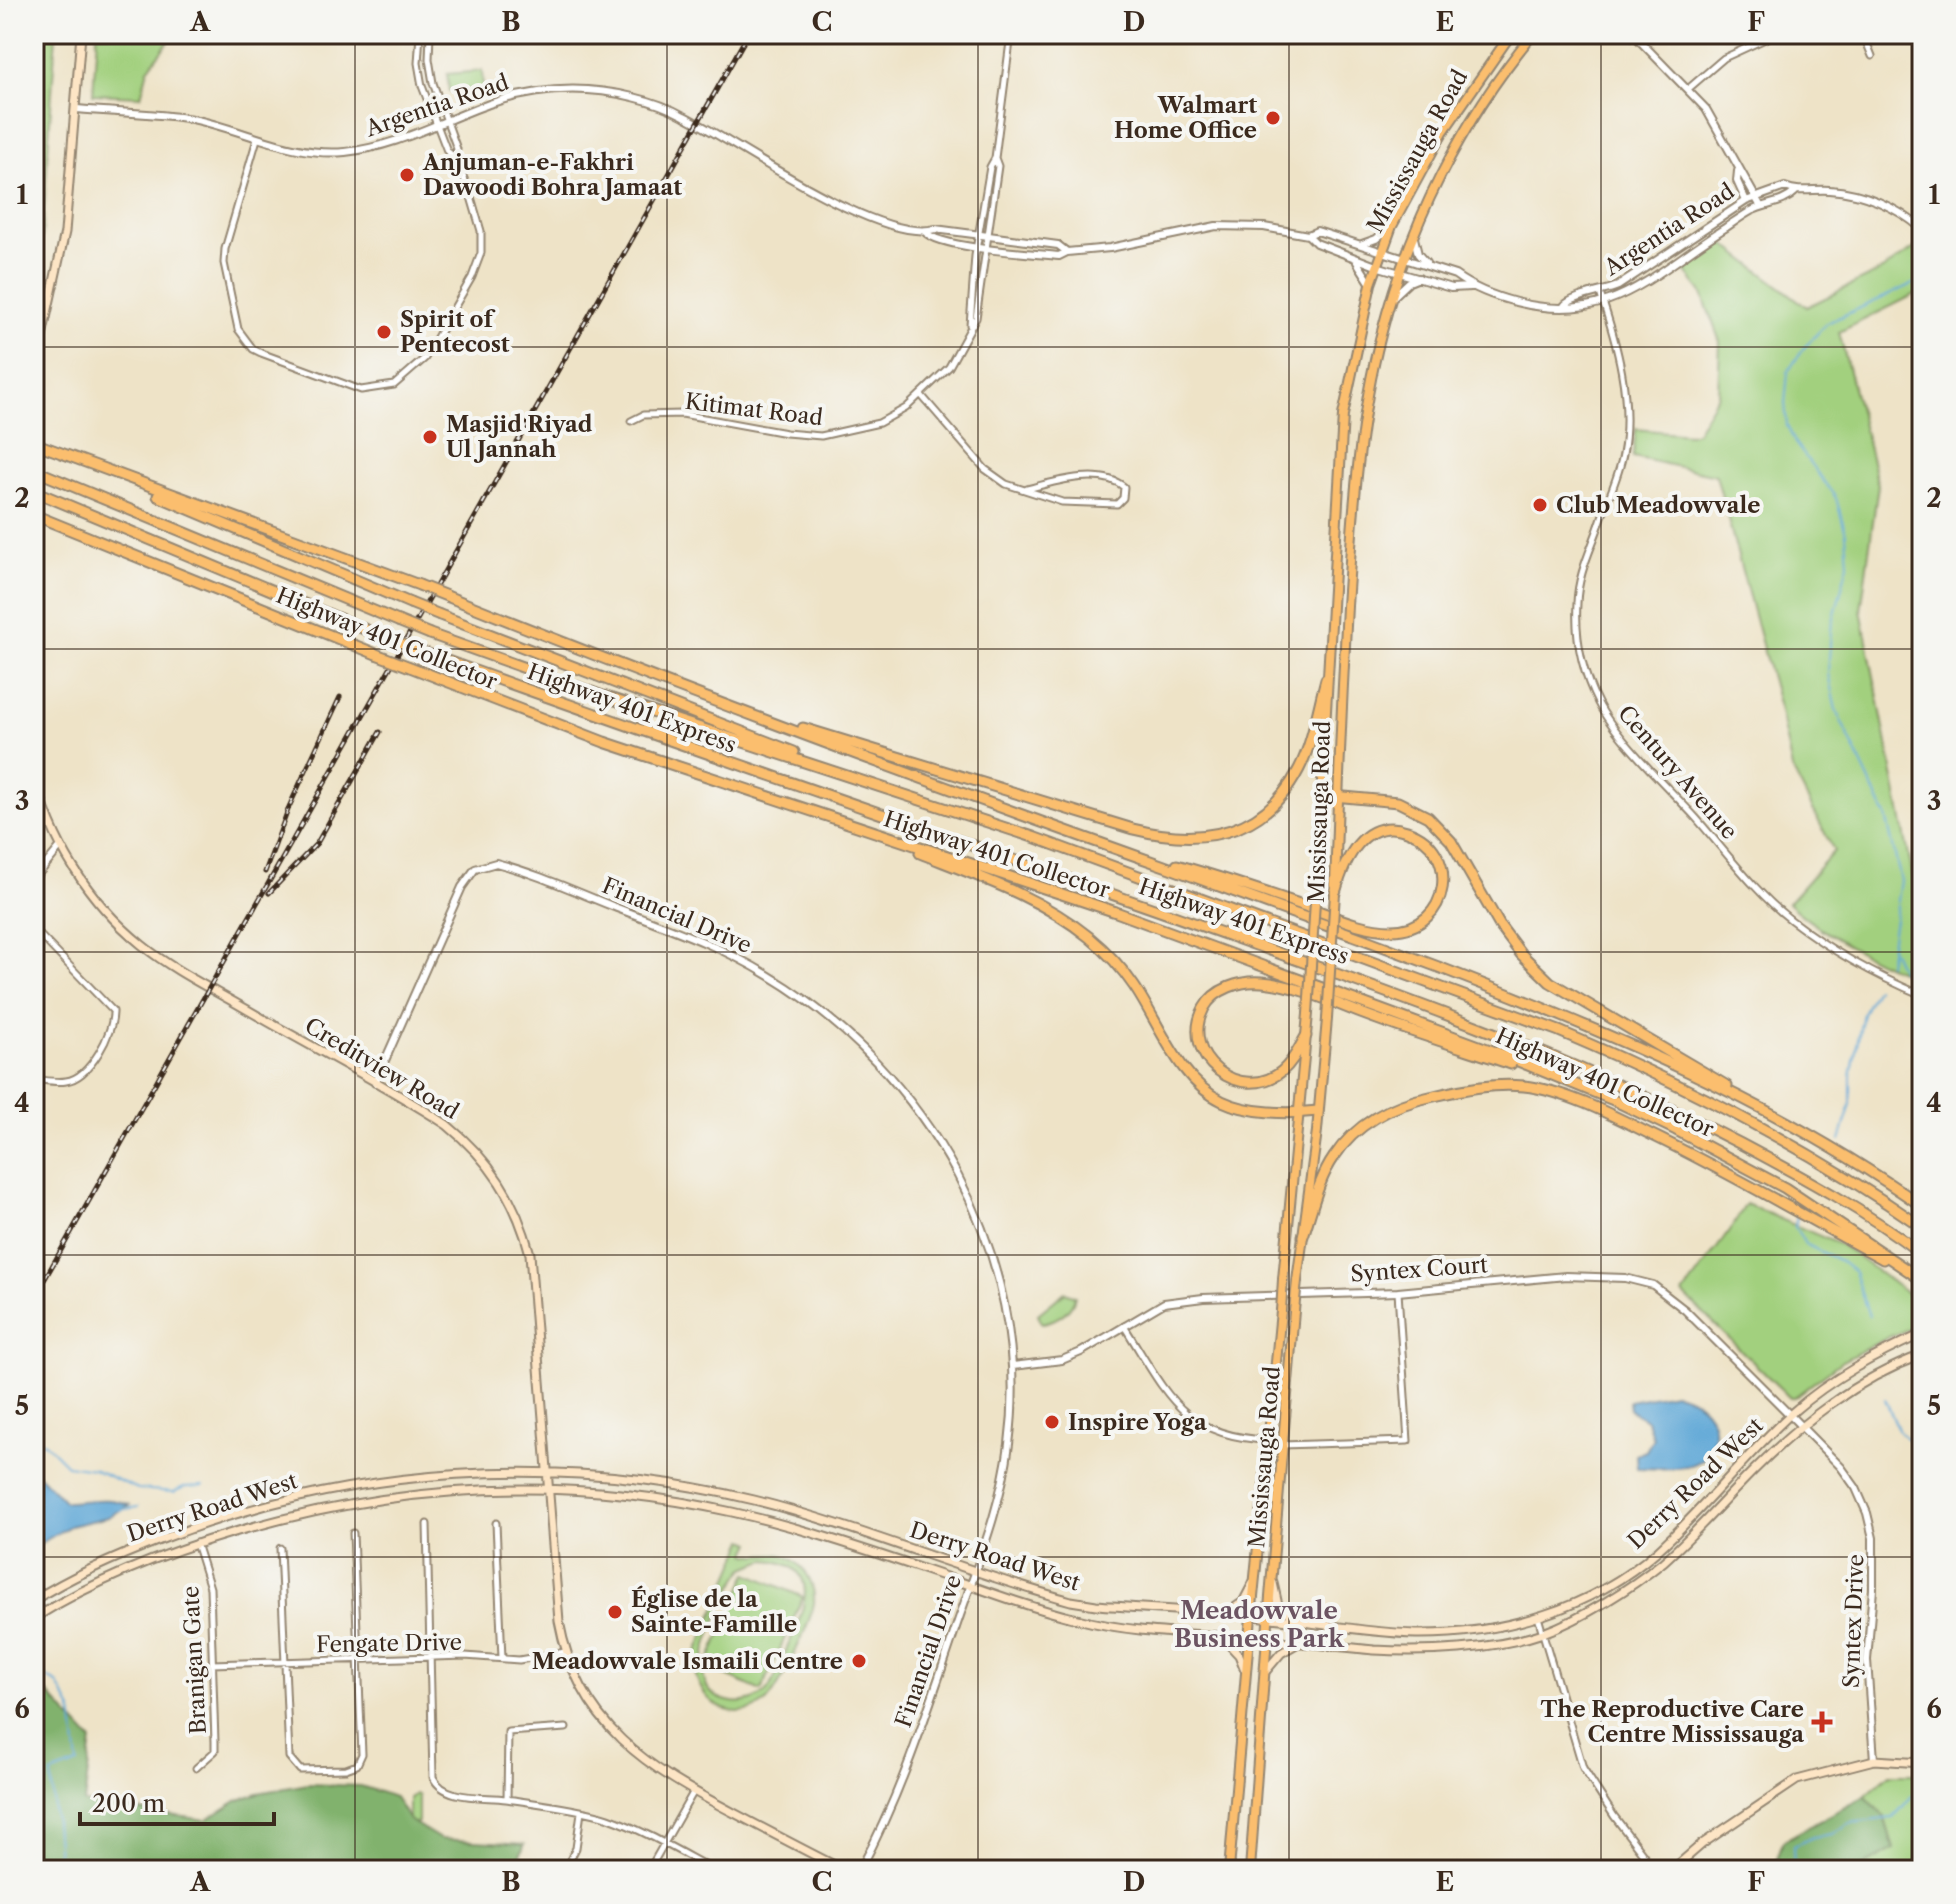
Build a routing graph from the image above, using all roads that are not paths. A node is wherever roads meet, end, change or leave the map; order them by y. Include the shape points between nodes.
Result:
1 (81, 34) edge
2 (420, 34) edge
3 (430, 34) edge
4 (1011, 34) edge
5 (1511, 34) edge
6 (1533, 34) edge
7 (1625, 34) edge
8 (1776, 34) edge
9 (1863, 34) edge
10 (1636, 36) edge
11 (1872, 56) dead end
12 (1688, 89) junction
13 (77, 109) junction
14 (447, 121) junction
15 (437, 125) junction
16 (257, 139) junction
17 (455, 158) junction
18 (995, 158) junction
19 (1738, 171) junction
20 (1795, 192) junction
21 (1755, 196) junction
22 (1746, 201) junction
23 (1761, 207) junction
24 (1751, 211) junction
25 (1392, 226) junction
26 (1922, 229) edge
27 (925, 232) junction
28 (1414, 234) junction
29 (979, 235) junction
30 (1308, 235) junction
31 (988, 236) junction
32 (1362, 244) junction
33 (977, 247) junction
34 (986, 248) junction
35 (1382, 250) junction
36 (1067, 252) junction
37 (1405, 258) junction
38 (1355, 259) junction
39 (1376, 266) junction
40 (1428, 266) junction
41 (1400, 273) junction
42 (1419, 278) junction
43 (1371, 284) junction
44 (1471, 287) junction
45 (1600, 293) junction
46 (1391, 299) junction
47 (1604, 304) junction
48 (1564, 306) junction
49 (970, 325) junction
50 (34, 393) edge
51 (922, 396) junction
52 (631, 421) dead end
53 (34, 443) edge
54 (60, 454) junction
55 (34, 470) edge
56 (1027, 489) junction
57 (34, 491) edge
58 (34, 515) edge
59 (641, 675) junction
60 (1326, 679) junction
61 (34, 773) edge
62 (883, 786) junction
63 (1323, 795) junction
64 (1338, 795) junction
65 (831, 818) junction
66 (1097, 842) junction
67 (61, 846) junction
68 (34, 879) edge
69 (1335, 893) junction
70 (37, 932) dead end
71 (1922, 995) edge
72 (1306, 1036) junction
73 (34, 1079) edge
74 (375, 1083) junction
75 (1579, 1086) junction
76 (1318, 1111) junction
77 (1299, 1113) junction
78 (1781, 1119) junction
79 (1922, 1206) edge
80 (1922, 1227) edge
81 (1303, 1236) junction
82 (1922, 1254) edge
83 (1920, 1279) edge
84 (1398, 1292) junction
85 (1124, 1325) junction
86 (1922, 1334) edge
87 (1922, 1355) edge
88 (1013, 1366) junction
89 (1790, 1415) junction
90 (1801, 1426) junction
91 (1268, 1440) junction
92 (1282, 1445) junction
93 (547, 1472) junction
94 (548, 1488) junction
95 (496, 1523) dead end
96 (427, 1524) dead end
97 (353, 1533) dead end
98 (196, 1543) junction
99 (280, 1548) dead end
100 (975, 1570) junction
101 (1272, 1570) junction
102 (1255, 1579) junction
103 (970, 1585) junction
104 (34, 1600) edge
105 (1225, 1613) junction
106 (1252, 1617) junction
107 (1269, 1617) junction
108 (1538, 1617) junction
109 (34, 1618) edge
110 (1300, 1621) junction
111 (1543, 1633) junction
112 (1222, 1636) junction
113 (1249, 1638) junction
114 (1268, 1639) junction
115 (1300, 1642) junction
116 (565, 1652) junction
117 (432, 1658) junction
118 (502, 1658) junction
119 (358, 1660) junction
120 (285, 1662) junction
121 (212, 1664) junction
122 (1265, 1672) junction
123 (1247, 1673) junction
124 (566, 1728) dead end
125 (1874, 1760) junction
126 (1922, 1763) edge
127 (196, 1768) dead end
128 (694, 1791) junction
129 (507, 1799) junction
130 (581, 1812) junction
131 (663, 1843) junction
132 (565, 1870) edge
133 (649, 1870) edge
134 (714, 1870) edge
135 (844, 1870) edge
136 (860, 1870) edge
137 (1229, 1870) edge
138 (1250, 1870) edge
139 (1655, 1870) edge
140 (1672, 1870) edge

1 - 13 main road
2 - 15 street via 419,71
3 - 14 street via 430,70
4 - 18 street, Kitimat Road
5 - 25 main road, Mississauga Road via 1443,132
6 - 28 main road, Mississauga Road via 1472,115
7 - 10 street
8 - 12 street via 1724,58
9 - 11 street
10 - 12 street
12 - 19 street via 1714,120
13 - 16 street, Argentia Road via 193,119
13 - 50 main road via 65,232
14 - 15 street, Argentia Road
14 - 17 street
14 - 27 street, Argentia Road via 523,95 589,90 631,96 683,115 876,222
15 - 16 street, Argentia Road via 378,147 344,152
15 - 17 street
16 - 17 street via 225,249 238,329 261,353 361,390 394,385 414,370 472,277 481,253 481,231
18 - 29 street, Kitimat Road
18 - 31 street, Kitimat Road
19 - 21 street
19 - 22 street
20 - 21 street, Argentia Road via 1785,187
20 - 23 street, Argentia Road via 1787,200
20 - 26 street, Argentia Road via 1855,193
21 - 22 street, Argentia Road
21 - 23 street
22 - 24 street
22 - 45 street, Argentia Road via 1625,282
23 - 24 street, Argentia Road
24 - 47 street, Argentia Road via 1641,286
25 - 32 street
25 - 35 main road, Mississauga Road
27 - 29 street, Argentia Road
27 - 33 street, Argentia Road via 931,238
28 - 37 main road, Mississauga Road
28 - 40 street via 1414,245
29 - 31 street, Argentia Road
29 - 33 street, Kitimat Road
30 - 32 street, Argentia Road via 1317,231
30 - 36 street, Argentia Road via 1216,226
30 - 38 street, Argentia Road
31 - 34 street, Kitimat Road
31 - 36 street, Argentia Road via 1058,245
32 - 35 street, Argentia Road
33 - 34 street, Argentia Road
33 - 49 street, Kitimat Road
34 - 36 street, Argentia Road via 1059,256
34 - 49 street, Kitimat Road via 977,311
35 - 37 street, Argentia Road
35 - 39 main road, Mississauga Road
37 - 40 street, Argentia Road
37 - 41 main road, Mississauga Road
38 - 39 street, Argentia Road
38 - 43 street
39 - 41 street, Argentia Road
39 - 43 main road, Mississauga Road
40 - 44 street, Argentia Road
41 - 42 street, Argentia Road
41 - 46 main road, Mississauga Road
42 - 44 street, Argentia Road via 1451,288
42 - 46 street
43 - 60 main road, Mississauga Road via 1343,415
44 - 48 street, Argentia Road via 1522,303
45 - 47 street, Century Avenue
45 - 48 street, Argentia Road
46 - 64 main road, Mississauga Road via 1368,389 1357,474
47 - 48 street, Argentia Road via 1571,310
47 - 71 street, Century Avenue via 1626,411 1623,453 1583,563 1577,601 1578,642 1589,684 1617,731 1789,918 1861,965
49 - 51 street, Kitimat Road via 949,367
51 - 52 street, Kitimat Road via 879,423 821,436 682,414 643,415
51 - 56 street via 985,469 1006,484
53 - 54 highway, Highway 401 Collector
54 - 59 highway, Highway 401 Collector, bridge via 419,585
54 - 62 highway, bridge via 410,603
55 - 62 highway, Highway 401 Express, bridge via 430,634
56 - 56 street via 1062,502 1117,504 1124,487 1106,478 1069,478
57 - 82 highway, Highway 401 Express, bridge via 420,651 1531,1046 1675,1110 1803,1177
58 - 65 highway, Highway 401 Collector, bridge via 604,742
59 - 60 highway via 858,746 1133,829 1180,838 1232,829 1260,815 1283,793 1305,754
59 - 66 highway, Highway 401 Collector
60 - 63 main road, Mississauga Road
61 - 67 main road, Creditview Road
62 - 80 highway, Highway 401 Express via 1559,1031 1800,1149
63 - 64 highway
63 - 72 main road, Mississauga Road, bridge
64 - 69 main road, Mississauga Road
64 - 78 highway via 1398,802 1428,817 1451,841 1500,926 1550,982
65 - 75 highway, Highway 401 Collector via 1116,912
65 - 77 highway via 985,878 1067,922 1119,967 1200,1086 1223,1101
66 - 69 highway via 1373,928 1395,930 1417,925 1433,912 1444,873 1435,851 1421,837 1403,829 1383,829 1354,846
66 - 78 highway, Highway 401 Collector via 1537,1005 1673,1064
67 - 68 street
67 - 74 main road, Creditview Road via 103,907 144,947
69 - 76 main road, Mississauga Road, bridge
70 - 73 street via 113,1011 114,1023 82,1076 66,1082
72 - 75 highway via 1282,1071 1248,1084 1213,1068 1198,1034 1204,1007 1218,991 1262,982
72 - 77 main road, Mississauga Road
74 - 88 street, Financial Drive via 462,887 484,864 514,869 707,943 769,975 819,1010 866,1051 917,1111 953,1168 989,1244 1006,1308
74 - 93 main road, Creditview Road via 464,1139 499,1179 518,1214 533,1274
75 - 83 highway, Highway 401 Collector via 1785,1188
76 - 77 highway
76 - 81 main road, Mississauga Road
77 - 91 main road, Mississauga Road, bridge
78 - 79 highway, Highway 401 Collector
81 - 83 highway via 1333,1158 1366,1123 1413,1100 1477,1087 1528,1086 1613,1115 1705,1160
81 - 92 main road, Mississauga Road, bridge
84 - 85 street, Syntex Court via 1203,1298 1164,1303
84 - 89 street, Syntex Court via 1566,1276 1625,1278 1653,1285
84 - 92 street via 1408,1441
85 - 88 street, Syntex Court via 1062,1360
85 - 91 street via 1165,1390 1196,1421 1225,1436
86 - 89 main road, Derry Road West via 1848,1371
87 - 90 main road, Derry Road West via 1842,1395
88 - 100 street, Financial Drive via 1010,1443
89 - 90 street, Syntex Drive
89 - 108 main road, Derry Road West via 1655,1553 1608,1586
90 - 111 main road, Derry Road West via 1662,1562 1614,1596
90 - 125 street, Syntex Drive via 1856,1488 1873,1538 1867,1660
91 - 102 main road, Mississauga Road
92 - 101 main road, Mississauga Road
93 - 94 main road, Creditview Road
93 - 100 main road, Derry Road West via 662,1482 752,1500
93 - 104 main road, Derry Road West via 402,1478 294,1497 144,1546
94 - 98 main road, Derry Road West via 405,1495 279,1519
94 - 103 main road, Derry Road West via 733,1512
94 - 116 main road, Creditview Road
95 - 118 street
96 - 117 street
97 - 119 street
98 - 109 main road, Derry Road West via 104,1580
98 - 121 street, Branigan Gate via 210,1588
99 - 120 street
100 - 103 street, Financial Drive
100 - 105 main road, Derry Road West via 1071,1601
101 - 107 main road, Mississauga Road
101 - 110 main road via 1278,1605
102 - 105 main road via 1243,1602
102 - 106 main road, Mississauga Road
103 - 112 main road, Derry Road West via 1091,1622
103 - 136 street, Financial Drive via 902,1785
105 - 106 main road, Derry Road West
106 - 107 main road, Derry Road West
106 - 113 main road, Mississauga Road
107 - 110 main road, Derry Road West
107 - 114 main road, Mississauga Road
108 - 110 main road, Derry Road West via 1460,1632 1414,1634
108 - 111 street
111 - 115 main road, Derry Road West via 1416,1652
111 - 139 street via 1583,1768
112 - 113 main road, Derry Road West
112 - 123 main road
113 - 114 main road, Derry Road West
113 - 123 main road, Mississauga Road
114 - 115 main road, Derry Road West
114 - 122 main road, Mississauga Road
115 - 122 main road via 1281,1653
116 - 118 street, Fengate Drive
116 - 128 main road, Creditview Road via 586,1697 615,1736 642,1760
117 - 118 street, Fengate Drive
117 - 119 street, Fengate Drive
117 - 129 street via 436,1783 452,1793
119 - 120 street, Fengate Drive
119 - 120 street via 362,1754 357,1765 346,1769 300,1770 289,1757
120 - 121 street, Fengate Drive
121 - 127 street, Branigan Gate via 215,1751
122 - 138 main road, Mississauga Road
123 - 137 main road, Mississauga Road
124 - 129 street via 508,1732
125 - 126 main road
125 - 140 main road via 1797,1780
128 - 131 street
128 - 135 main road, Creditview Road
129 - 130 street
130 - 131 street via 607,1817
130 - 132 street via 576,1848
131 - 133 street
131 - 134 street

